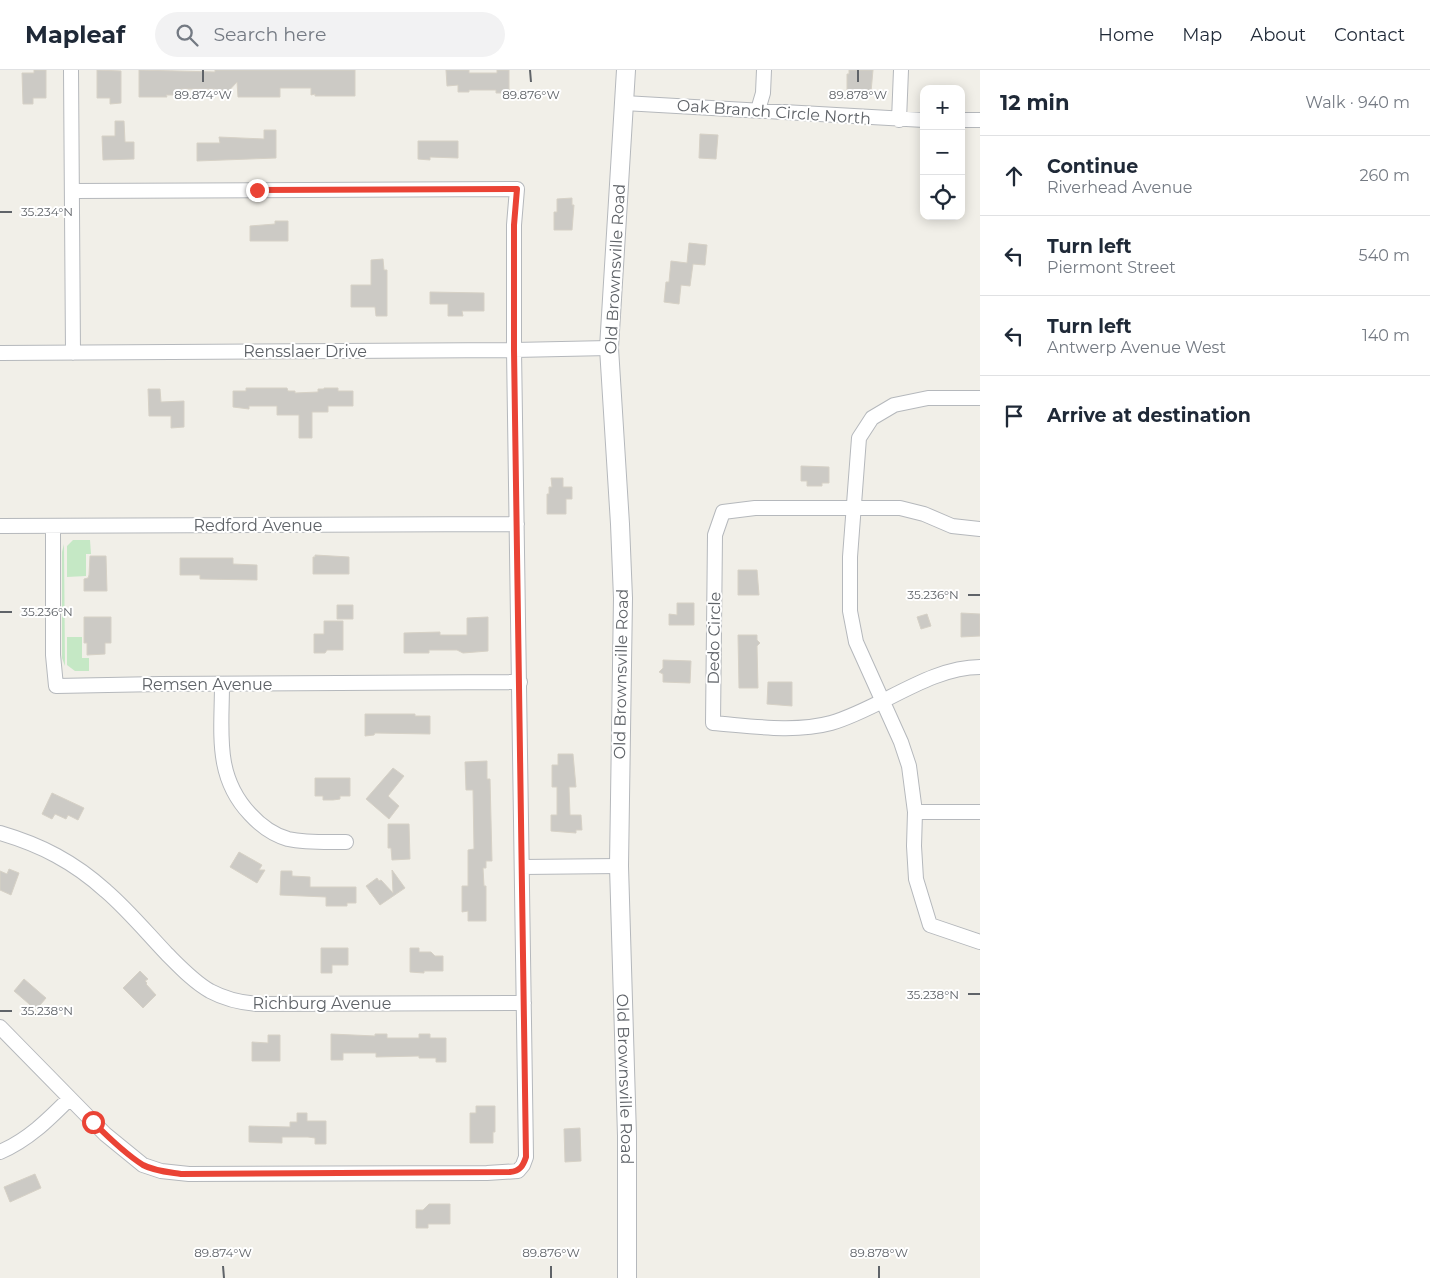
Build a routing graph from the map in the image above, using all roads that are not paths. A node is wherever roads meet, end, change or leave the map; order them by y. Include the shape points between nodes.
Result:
1 (71, 70) edge
2 (626, 70) edge
3 (764, 70) edge
4 (901, 70) edge
5 (624, 104) junction
6 (758, 110) junction
7 (899, 120) junction
8 (920, 120) edge
9 (965, 120) edge
10 (980, 120) edge
11 (73, 191) junction
12 (609, 348) junction
13 (514, 350) junction
14 (0, 353) edge
15 (73, 353) junction
16 (980, 398) edge
17 (854, 508) junction
18 (517, 524) junction
19 (0, 526) edge
20 (53, 526) junction
21 (980, 529) edge
22 (980, 667) edge
23 (520, 682) junction
24 (222, 684) junction
25 (882, 701) junction
26 (915, 812) junction
27 (980, 812) edge
28 (0, 833) edge
29 (346, 842) dead end
30 (619, 866) junction
31 (522, 867) junction
32 (980, 942) edge
33 (524, 1003) junction
34 (0, 1027) edge
35 (69, 1099) junction
36 (0, 1152) edge
37 (627, 1278) edge

1 - 11 street
2 - 5 street, Old Brownsville Road
3 - 6 street via 764,93
4 - 7 street
5 - 6 street, Oak Branch Circle North
5 - 12 street, Old Brownsville Road
6 - 7 street, Oak Branch Circle North
7 - 8 street, Oak Branch Circle North
9 - 10 street
11 - 13 street via 517,189
11 - 15 street
12 - 13 street, Rensslaer Drive
12 - 30 street, Old Brownsville Road via 623,598
13 - 15 street, Rensslaer Drive
13 - 18 street
14 - 15 street, Rensslaer Drive
16 - 17 street via 928,398 894,405 872,418 859,438
17 - 21 street via 904,508 952,526
17 - 25 street via 850,610 856,642
17 - 25 street, Dedo Circle via 755,508 724,512 715,535 713,723 813,726 831,723
18 - 20 street, Redford Avenue
18 - 23 street
19 - 20 street, Redford Avenue
20 - 24 street, Remsen Avenue via 56,686
22 - 25 street via 941,674
23 - 24 street, Remsen Avenue
23 - 31 street
24 - 29 street via 224,765 232,791 243,807 266,828 288,838
25 - 26 street via 908,761
26 - 27 street
26 - 32 street via 916,879 930,924
28 - 33 street, Richburg Avenue via 55,854 95,881 192,978 209,991 227,998 258,1004
30 - 31 street
30 - 37 street, Old Brownsville Road via 627,1136
31 - 33 street
33 - 35 street via 526,1157 518,1171 222,1174 160,1171 143,1165
34 - 35 street
35 - 36 street via 36,1130

